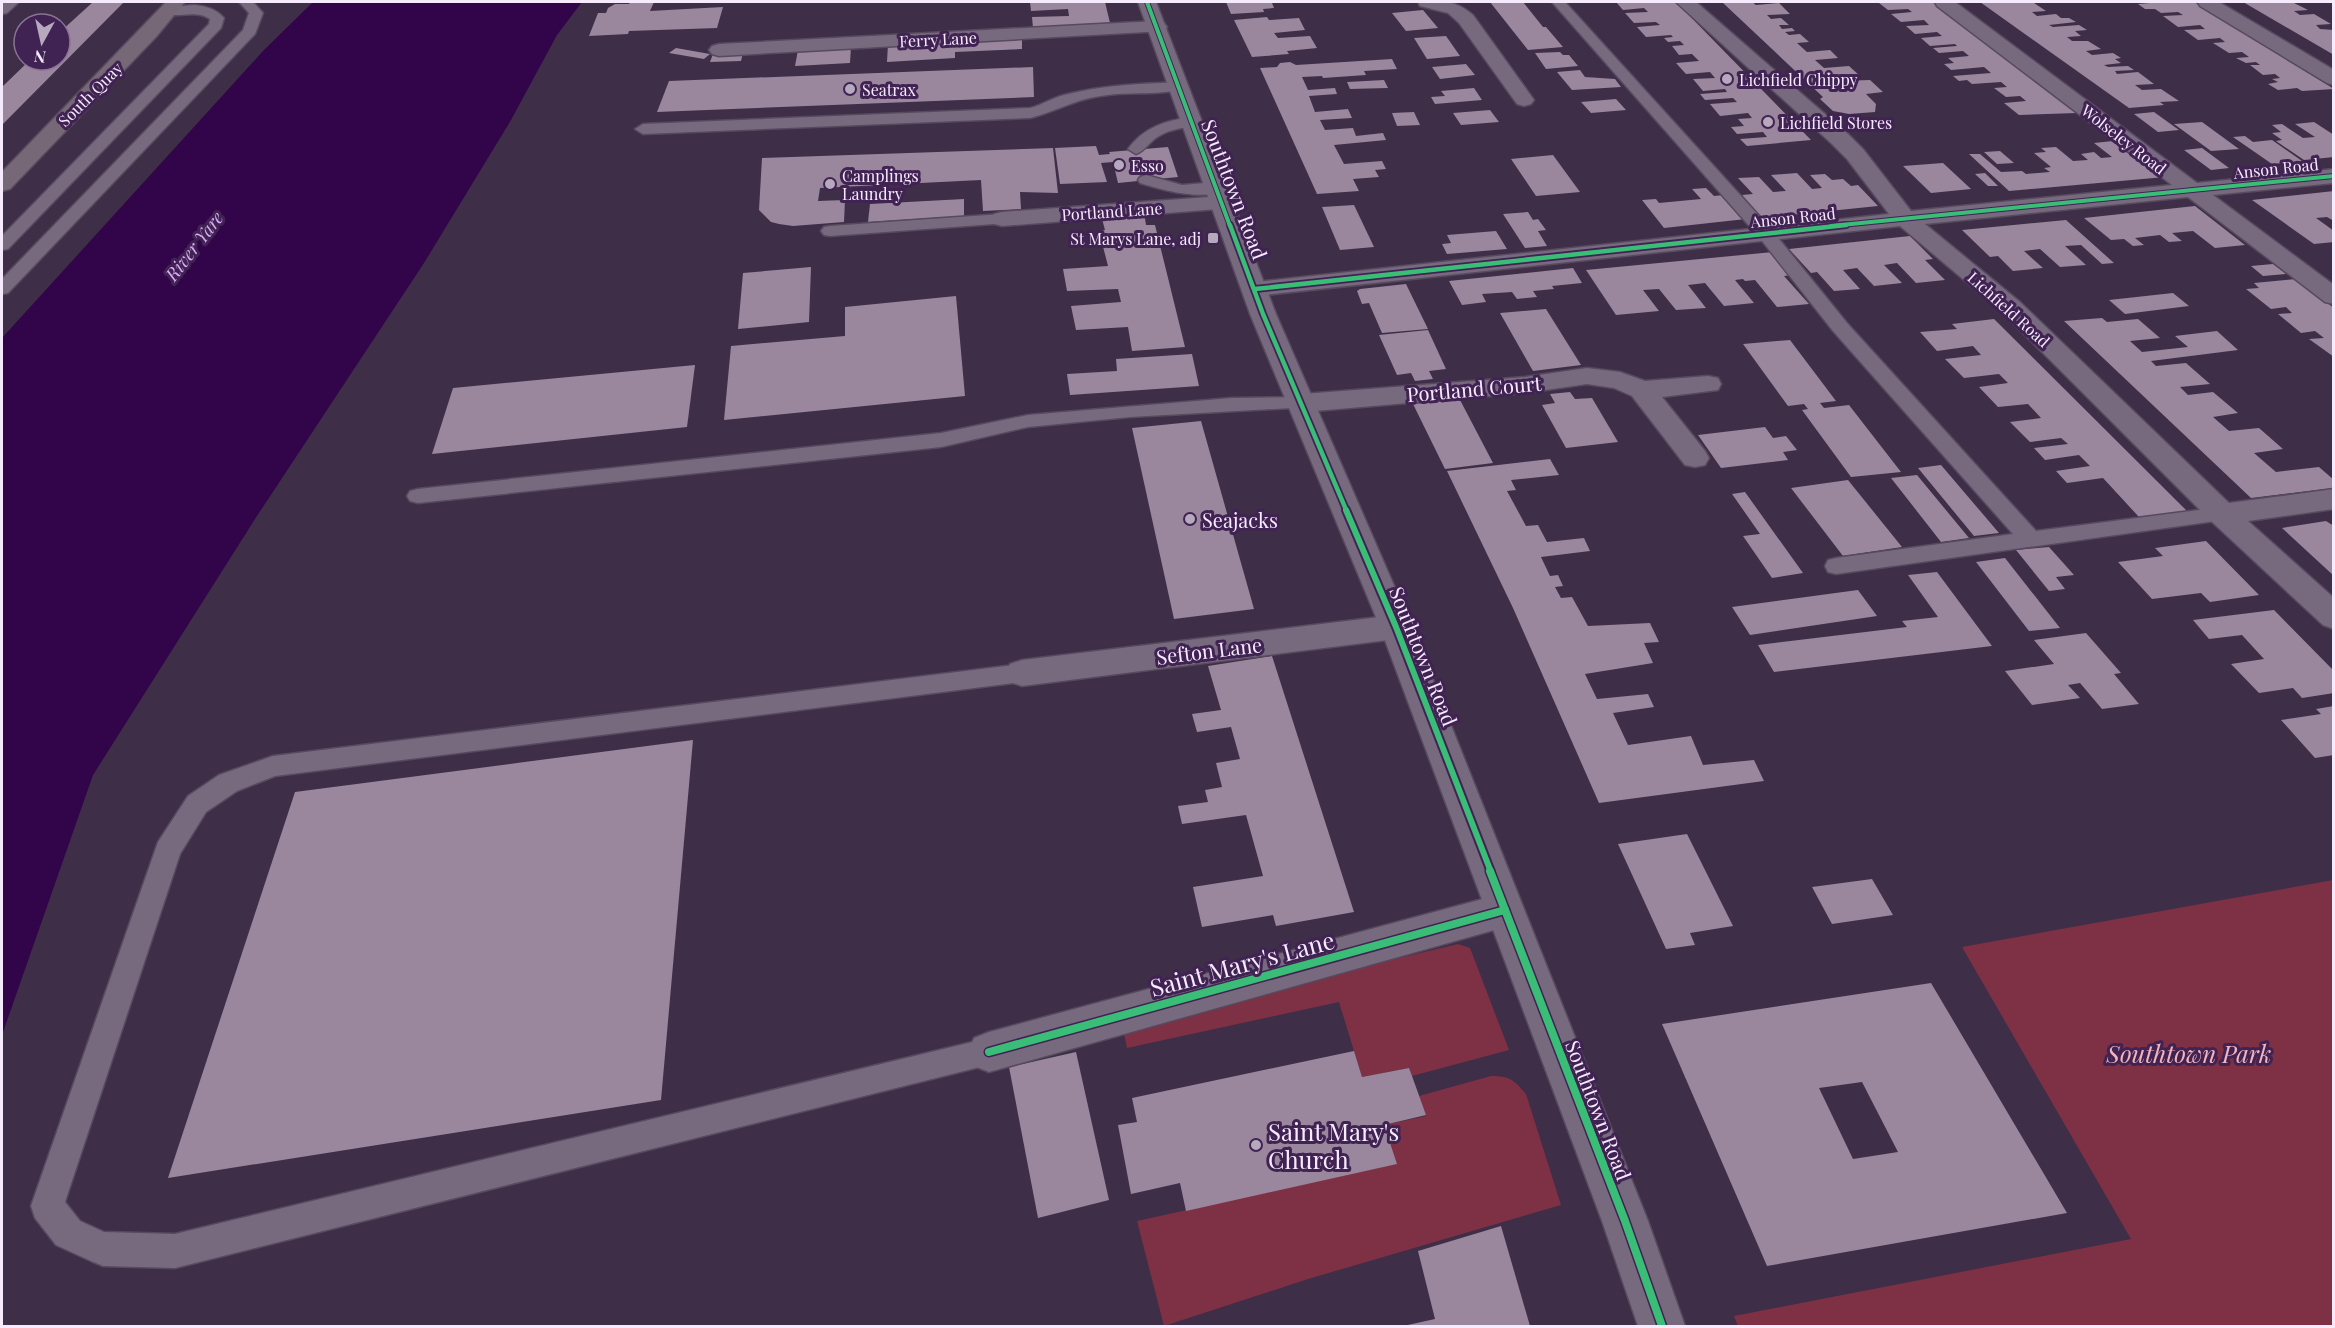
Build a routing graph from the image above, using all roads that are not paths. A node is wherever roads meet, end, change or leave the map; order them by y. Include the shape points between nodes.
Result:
1 (12, 2) edge
2 (246, 2) edge
3 (1427, 2) edge
4 (1558, 2) edge
5 (1685, 2) edge
6 (1944, 2) edge
7 (2207, 2) edge
8 (172, 6) edge
9 (2, 10) edge
10 (1152, 14) edge
11 (719, 50) dead end
12 (2334, 79) edge
13 (1179, 86) junction
14 (1524, 100) dead end
15 (1191, 122) junction
16 (643, 129) dead end
17 (1136, 149) dead end
18 (2334, 176) edge
19 (1146, 180) dead end
20 (2, 184) edge
21 (2192, 190) junction
22 (1220, 195) junction
23 (1905, 218) junction
24 (1002, 219) joint
25 (830, 231) dead end
26 (1765, 233) junction
27 (2, 245) edge
28 (2, 289) edge
29 (1255, 289) junction
30 (2334, 297) edge
31 (1708, 384) dead end
32 (1642, 390) junction
33 (1303, 403) junction
34 (1695, 458) dead end
35 (418, 496) dead end
36 (2334, 499) edge
37 (2222, 514) junction
38 (2031, 540) junction
39 (1836, 566) dead end
40 (2334, 617) edge
41 (1396, 627) junction
42 (1022, 673) joint
43 (1505, 910) junction
44 (989, 1052) joint
45 (1662, 1326) edge

1 - 9 lane
2 - 28 lane via 256,13 250,31
3 - 14 street via 1455,9 1466,19
4 - 26 lane
5 - 23 street, Lichfield Road via 1856,154
6 - 21 street, Wolseley Road
7 - 12 street
8 - 20 main road, South Quay
8 - 27 lane via 211,12 217,18 216,25
10 - 11 street, Ferry Lane
10 - 13 street, Southtown Road
13 - 15 street, Southtown Road
13 - 16 lane via 1101,91 1030,113
15 - 17 lane via 1172,124 1144,137
15 - 22 street, Southtown Road
18 - 21 street, Anson Road
19 - 22 lane
21 - 23 street, Anson Road
21 - 30 street, Wolseley Road
22 - 24 street, Portland Lane
22 - 29 street, Southtown Road
23 - 26 street, Anson Road
23 - 37 street, Lichfield Road via 2011,308
24 - 25 lane
26 - 29 street, Anson Road
26 - 38 lane via 1840,327
29 - 33 street, Southtown Road
31 - 32 street, Portland Court
32 - 33 street, Portland Court via 1620,380 1587,376 1525,385
32 - 34 street
33 - 35 lane via 1232,404 1039,420 941,440
33 - 41 street, Southtown Road
36 - 37 street
37 - 38 lane
37 - 40 street, Lichfield Road
38 - 39 lane
41 - 42 street, Sefton Lane
41 - 43 street, Southtown Road
42 - 44 lane via 273,766 228,783 197,804 168,850 47,1206 68,1233 103,1249 175,1251
43 - 44 street, Saint Mary's Lane
43 - 45 street, Southtown Road

